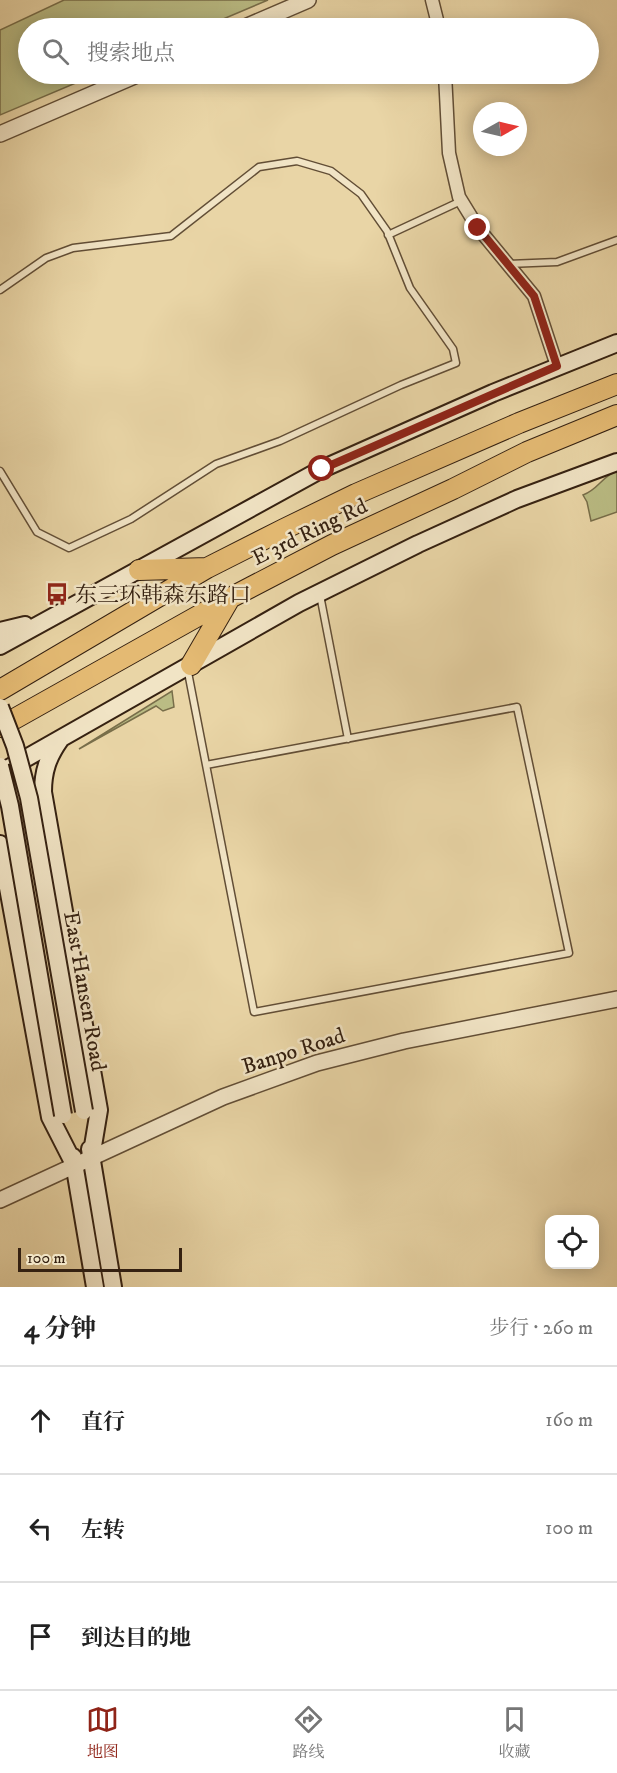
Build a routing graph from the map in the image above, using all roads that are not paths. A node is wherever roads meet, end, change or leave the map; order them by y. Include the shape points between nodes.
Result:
1 (308, 0) edge
2 (432, 0) edge
3 (266, 18) edge
4 (436, 18) edge
5 (116, 84) edge
6 (446, 84) edge
7 (0, 134) edge
8 (461, 201) junction
9 (388, 236) junction
10 (617, 240) edge
11 (507, 264) junction
12 (0, 290) edge
13 (617, 344) edge
14 (557, 366) junction
15 (617, 384) edge
16 (617, 415) edge
17 (617, 462) edge
18 (0, 471) edge
19 (207, 568) junction
20 (139, 570) junction
21 (319, 594) junction
22 (230, 598) junction
23 (52, 617) junction
24 (0, 632) edge
25 (0, 646) edge
26 (189, 666) junction
27 (0, 690) edge
28 (0, 707) edge
29 (0, 727) edge
30 (62, 738) junction
31 (348, 739) junction
32 (206, 765) junction
33 (0, 766) edge
34 (0, 773) edge
35 (0, 844) edge
36 (617, 999) edge
37 (91, 1158) junction
38 (75, 1166) junction
39 (0, 1200) edge
40 (95, 1287) edge
41 (113, 1287) edge

1 - 3 street
2 - 4 street
5 - 7 street
6 - 8 street via 449,153
8 - 9 lane
8 - 11 street
9 - 12 lane via 361,194 331,171 297,161 259,167 171,236 73,248 46,258
9 - 18 lane via 410,288 453,349 456,363 280,441 216,464 131,519 69,548 37,532
10 - 11 lane via 557,262
11 - 14 street via 534,296
13 - 14 main road
14 - 20 main road via 322,469
15 - 19 highway, E 3rd Ring Rd via 356,494
16 - 22 highway, E 3rd Ring Rd via 527,452
17 - 21 main road via 517,499
19 - 20 highway
19 - 27 highway, E 3rd Ring Rd
20 - 23 main road
21 - 26 main road
21 - 31 lane
22 - 26 highway
22 - 29 highway, E 3rd Ring Rd
23 - 24 main road
23 - 25 main road
26 - 30 main road
26 - 32 lane
28 - 37 main road, East Hansen Road, bridge via 29,798
30 - 34 main road
30 - 37 main road via 47,762 43,792 99,1110
31 - 32 lane
31 - 32 lane via 517,707 569,953 254,1012
33 - 38 main road, East Hansen Road, bridge
35 - 38 main road via 50,1117
36 - 37 street, Banpo Road via 404,1041 317,1063 222,1097
37 - 38 street, Banpo Road
37 - 41 main road, East Hansen Road
38 - 39 street, Banpo Road
38 - 40 main road, East Hansen Road

